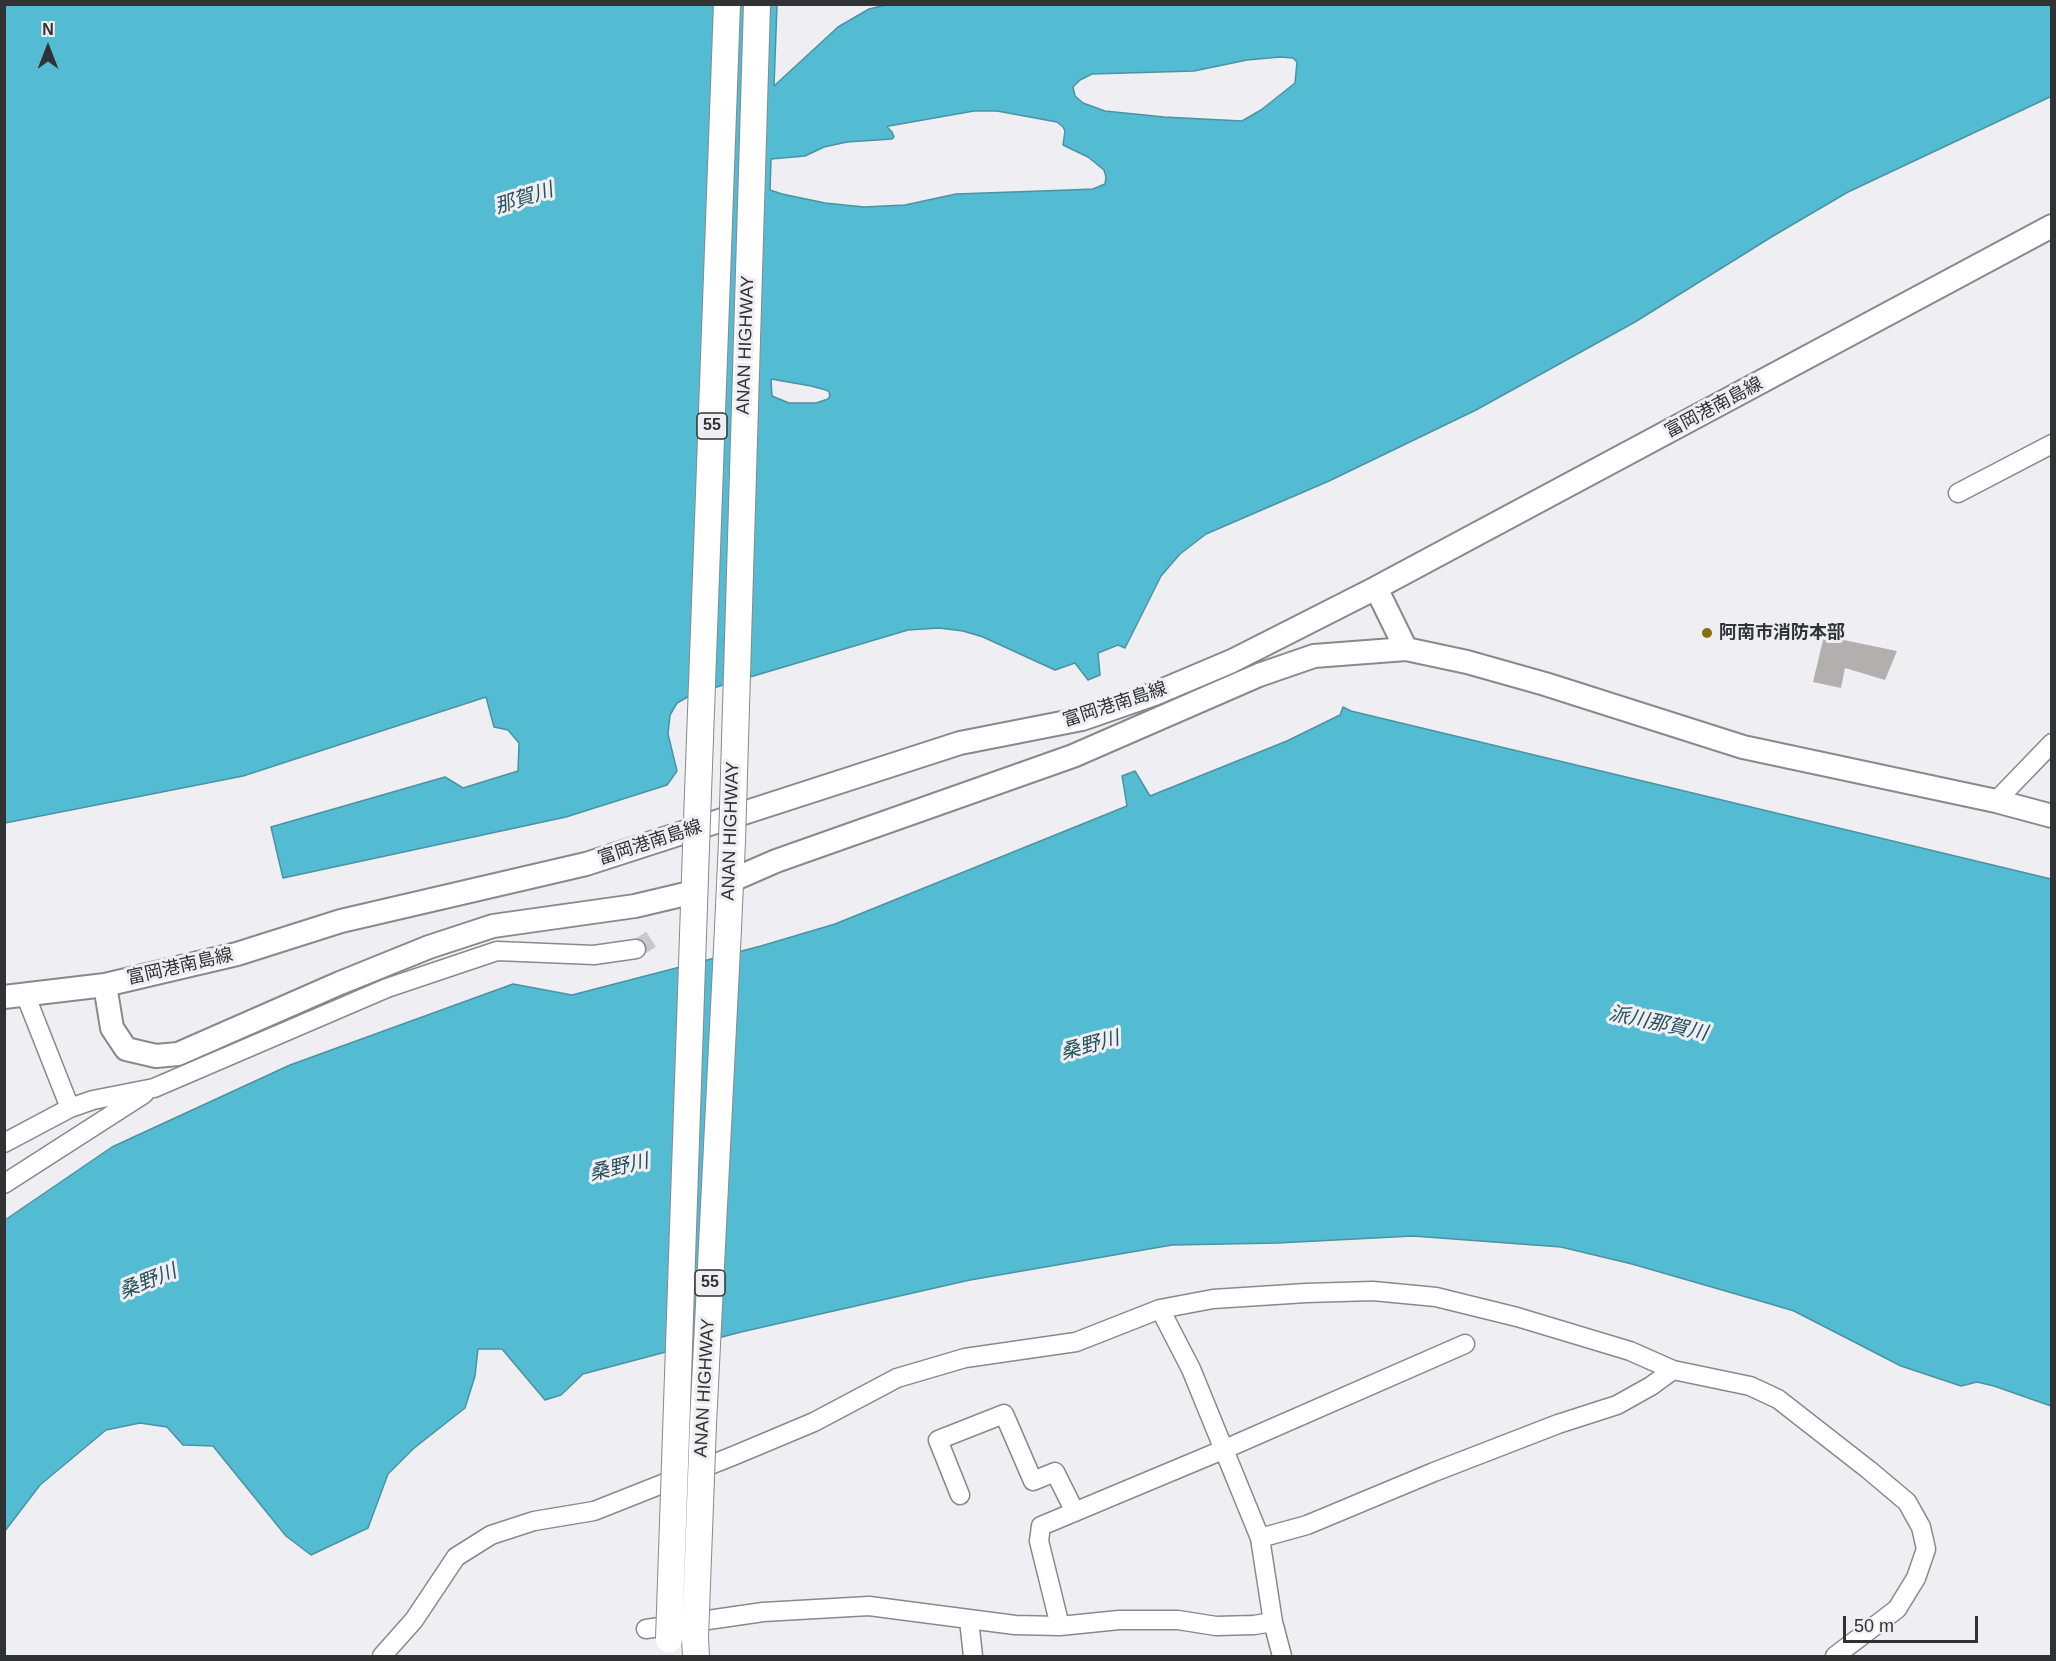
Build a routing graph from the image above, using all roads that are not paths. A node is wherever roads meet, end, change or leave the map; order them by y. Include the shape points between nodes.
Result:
1 (727, 4) edge
2 (757, 4) edge
3 (2052, 226) edge
4 (2052, 444) edge
5 (1958, 493) dead end
6 (1376, 588) junction
7 (1406, 649) junction
8 (2052, 743) edge
9 (1996, 801) junction
10 (2052, 816) edge
11 (730, 881) junction
12 (694, 892) junction
13 (636, 949) tunnel mouth
14 (105, 985) junction
15 (15, 995) edge
16 (154, 1088) junction
17 (70, 1108) junction
18 (4, 1143) edge
19 (4, 1184) edge
20 (1160, 1309) junction
21 (1465, 1344) dead end
22 (1673, 1370) junction
23 (1225, 1449) junction
24 (960, 1495) dead end
25 (1075, 1512) junction
26 (1260, 1538) junction
27 (969, 1620) junction
28 (1273, 1622) junction
29 (1060, 1626) junction
30 (646, 1629) dead end
31 (695, 1647) edge
32 (670, 1648) edge
33 (382, 1656) edge
34 (973, 1656) edge
35 (1282, 1656) edge
36 (1834, 1656) edge

1 - 12 highway, ANAN HIGHWAY / 55, bridge
2 - 11 highway, ANAN HIGHWAY / 55, bridge
3 - 6 main road, 富岡港南島線
4 - 5 street
6 - 7 main road
6 - 14 main road, 富岡港南島線 via 1232,661 1154,694 1082,718 960,743 586,864 341,921 237,954
7 - 9 main road via 1545,684 1743,747
7 - 11 main road via 1314,656 1292,663 1073,756 776,861
8 - 9 street
9 - 10 main road
11 - 31 highway, ANAN HIGHWAY / 55, bridge
12 - 14 main road via 635,906 493,926 351,978 177,1054 156,1056 126,1049 112,1028
12 - 32 highway, ANAN HIGHWAY / 55, bridge
13 - 16 street via 594,956 497,951 387,988
14 - 15 main road, 富岡港南島線
15 - 17 street
16 - 17 street
16 - 19 street
17 - 18 street
20 - 22 street via 1213,1299 1306,1293 1373,1291 1436,1297 1630,1351
20 - 23 street
20 - 33 street via 1076,1342 965,1358 897,1378 814,1422 594,1511 534,1521 491,1535 456,1557 414,1620
21 - 23 street
22 - 26 street via 1617,1405 1454,1464 1307,1525
22 - 36 street via 1750,1386 1778,1399 1906,1502 1921,1527 1926,1549 1916,1578 1897,1609
23 - 25 street
23 - 26 street
24 - 25 street via 938,1440 1004,1414 1033,1481 1055,1472
25 - 29 street via 1041,1526 1039,1541
26 - 28 street
27 - 29 street
27 - 30 street via 869,1606 763,1612
27 - 34 street
28 - 29 street via 1216,1626 1178,1620 1119,1620
28 - 35 street

